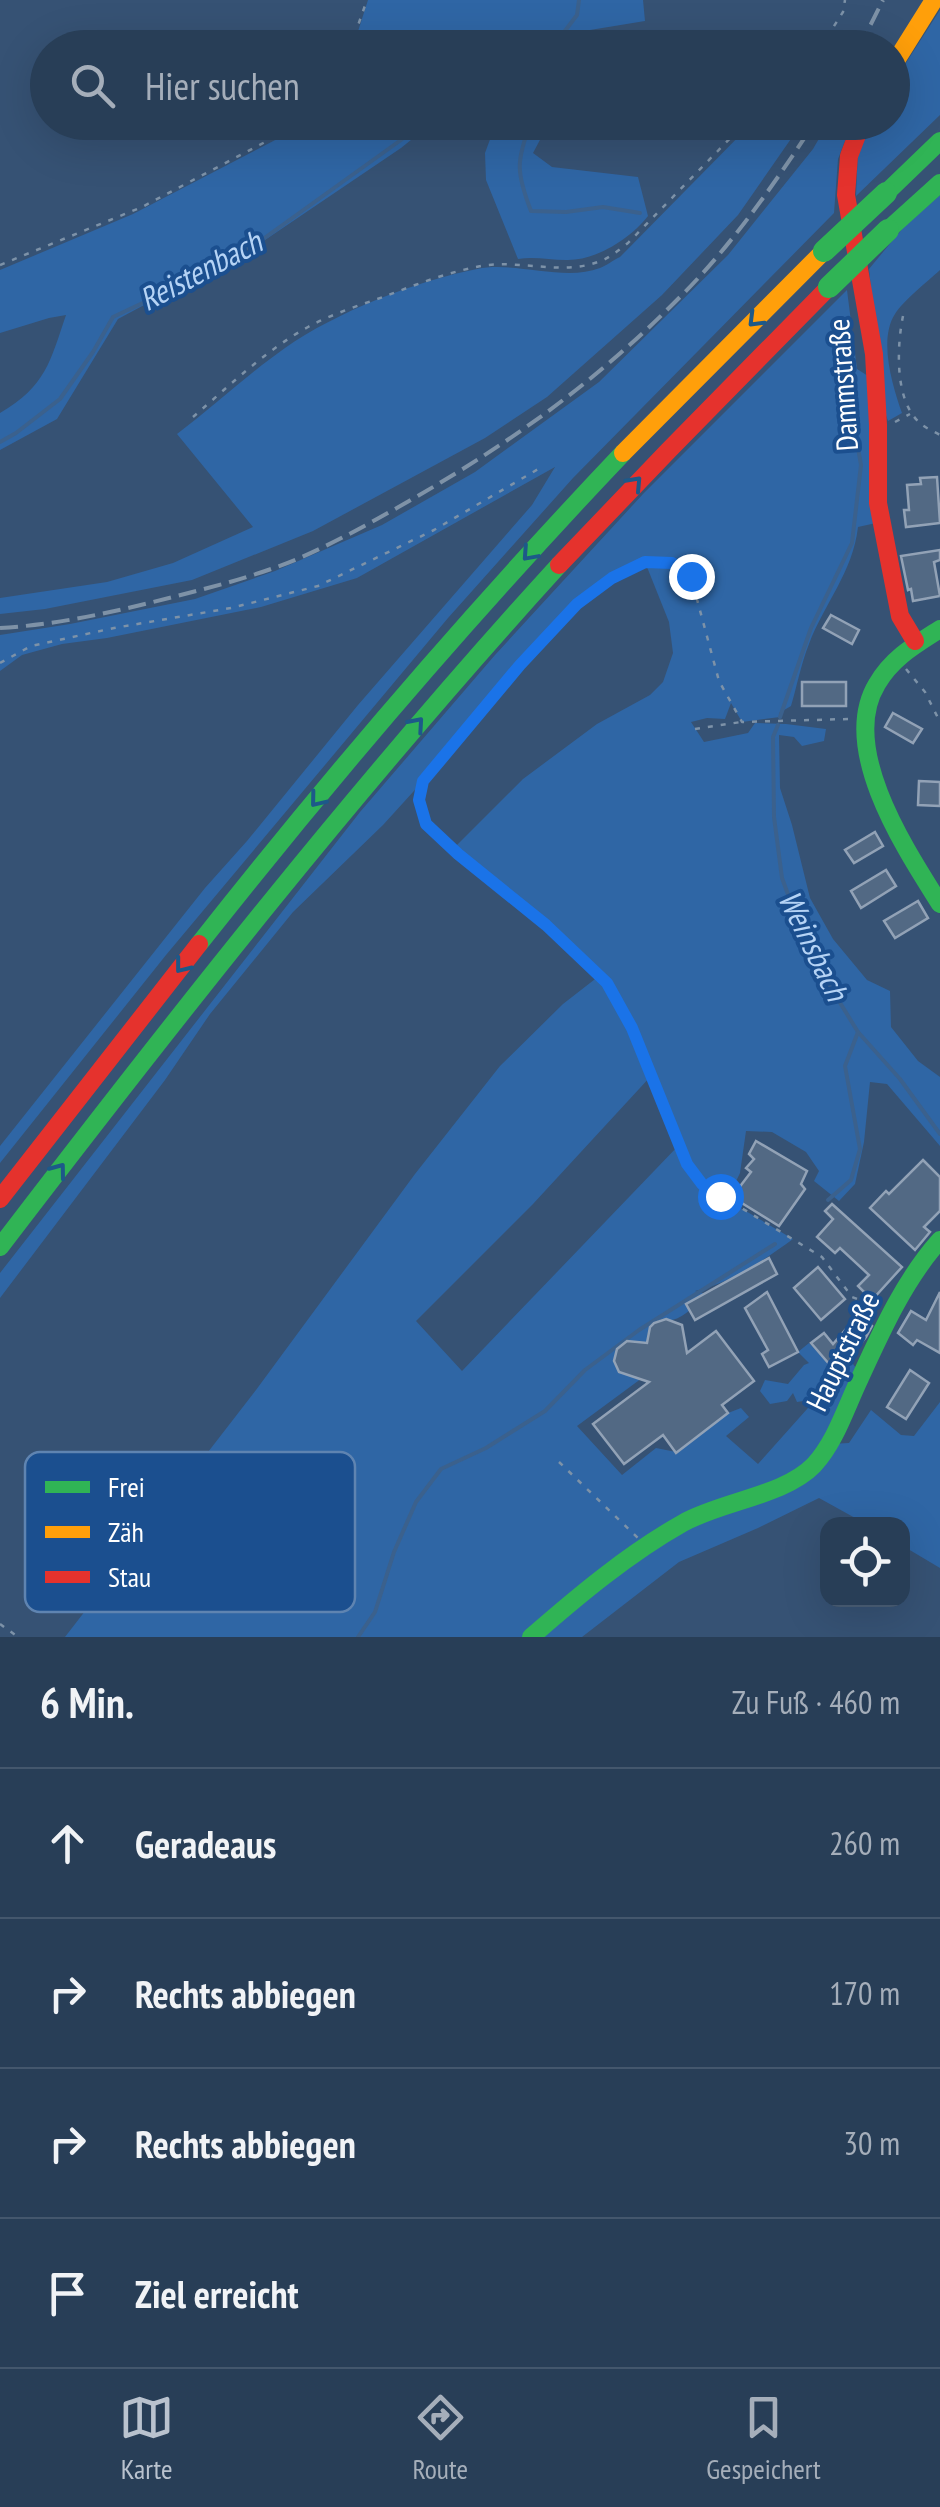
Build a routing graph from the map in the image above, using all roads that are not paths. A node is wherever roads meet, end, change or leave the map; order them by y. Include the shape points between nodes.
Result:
1 (934, 0) edge
2 (910, 38) edge
3 (855, 140) edge
4 (940, 141) edge
5 (940, 183) edge
6 (940, 629) edge
7 (915, 641) junction
8 (940, 904) edge
9 (0, 1199) edge
10 (940, 1240) edge
11 (0, 1247) edge
12 (531, 1637) edge

1 - 2 main road
3 - 7 main road, Dammstraße via 846,195 874,354 878,503 900,616
4 -> 9 main road, bridge via 643,433 387,714
11 -> 5 main road, bridge via 421,720 746,368
6 - 7 main road
7 - 8 main road via 881,676 865,744 884,809
10 - 12 main road, Hauptstraße via 918,1265 813,1466 792,1483 683,1522 588,1586

